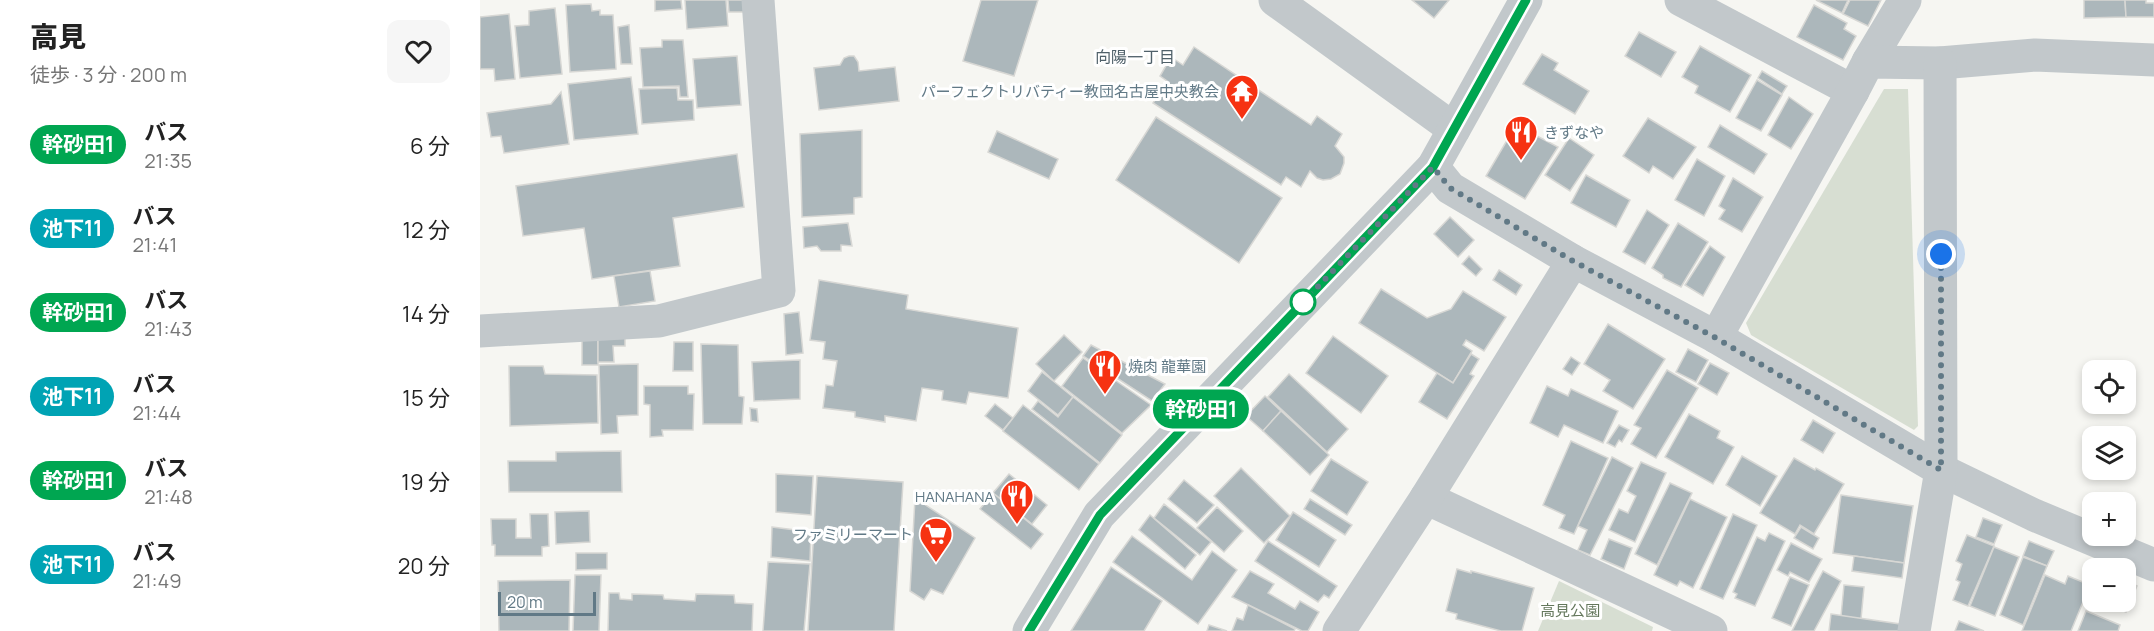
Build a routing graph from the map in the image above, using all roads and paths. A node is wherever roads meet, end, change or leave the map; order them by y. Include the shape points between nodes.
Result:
1 (758, 0) edge
2 (1275, 0) edge
3 (1681, 0) edge
4 (1905, 0) edge
5 (1519, 3) edge
6 (2154, 60) edge
7 (1868, 62) junction
8 (1940, 63) junction
9 (1853, 91) junction
10 (1454, 129) junction
11 (1433, 167) junction
12 (1573, 261) junction
13 (480, 331) edge
14 (1716, 338) junction
15 (1941, 470) junction
16 (1426, 498) junction
17 (2154, 565) edge
18 (1029, 631) edge
19 (1339, 631) edge
20 (1711, 631) edge
21 (1914, 631) edge

1 - 13 street via 779,291 659,321
2 - 10 street
3 - 9 street
4 - 7 street
5 - 10 street
6 - 8 street via 2035,55
7 - 8 street
7 - 9 street
8 - 15 street
9 - 14 street
10 - 11 street
11 - 12 street via 1450,188
11 - 18 street via 1100,515
12 - 14 street
12 - 16 street
14 - 15 street
15 - 17 street
15 - 21 street
16 - 19 street
16 - 20 street

